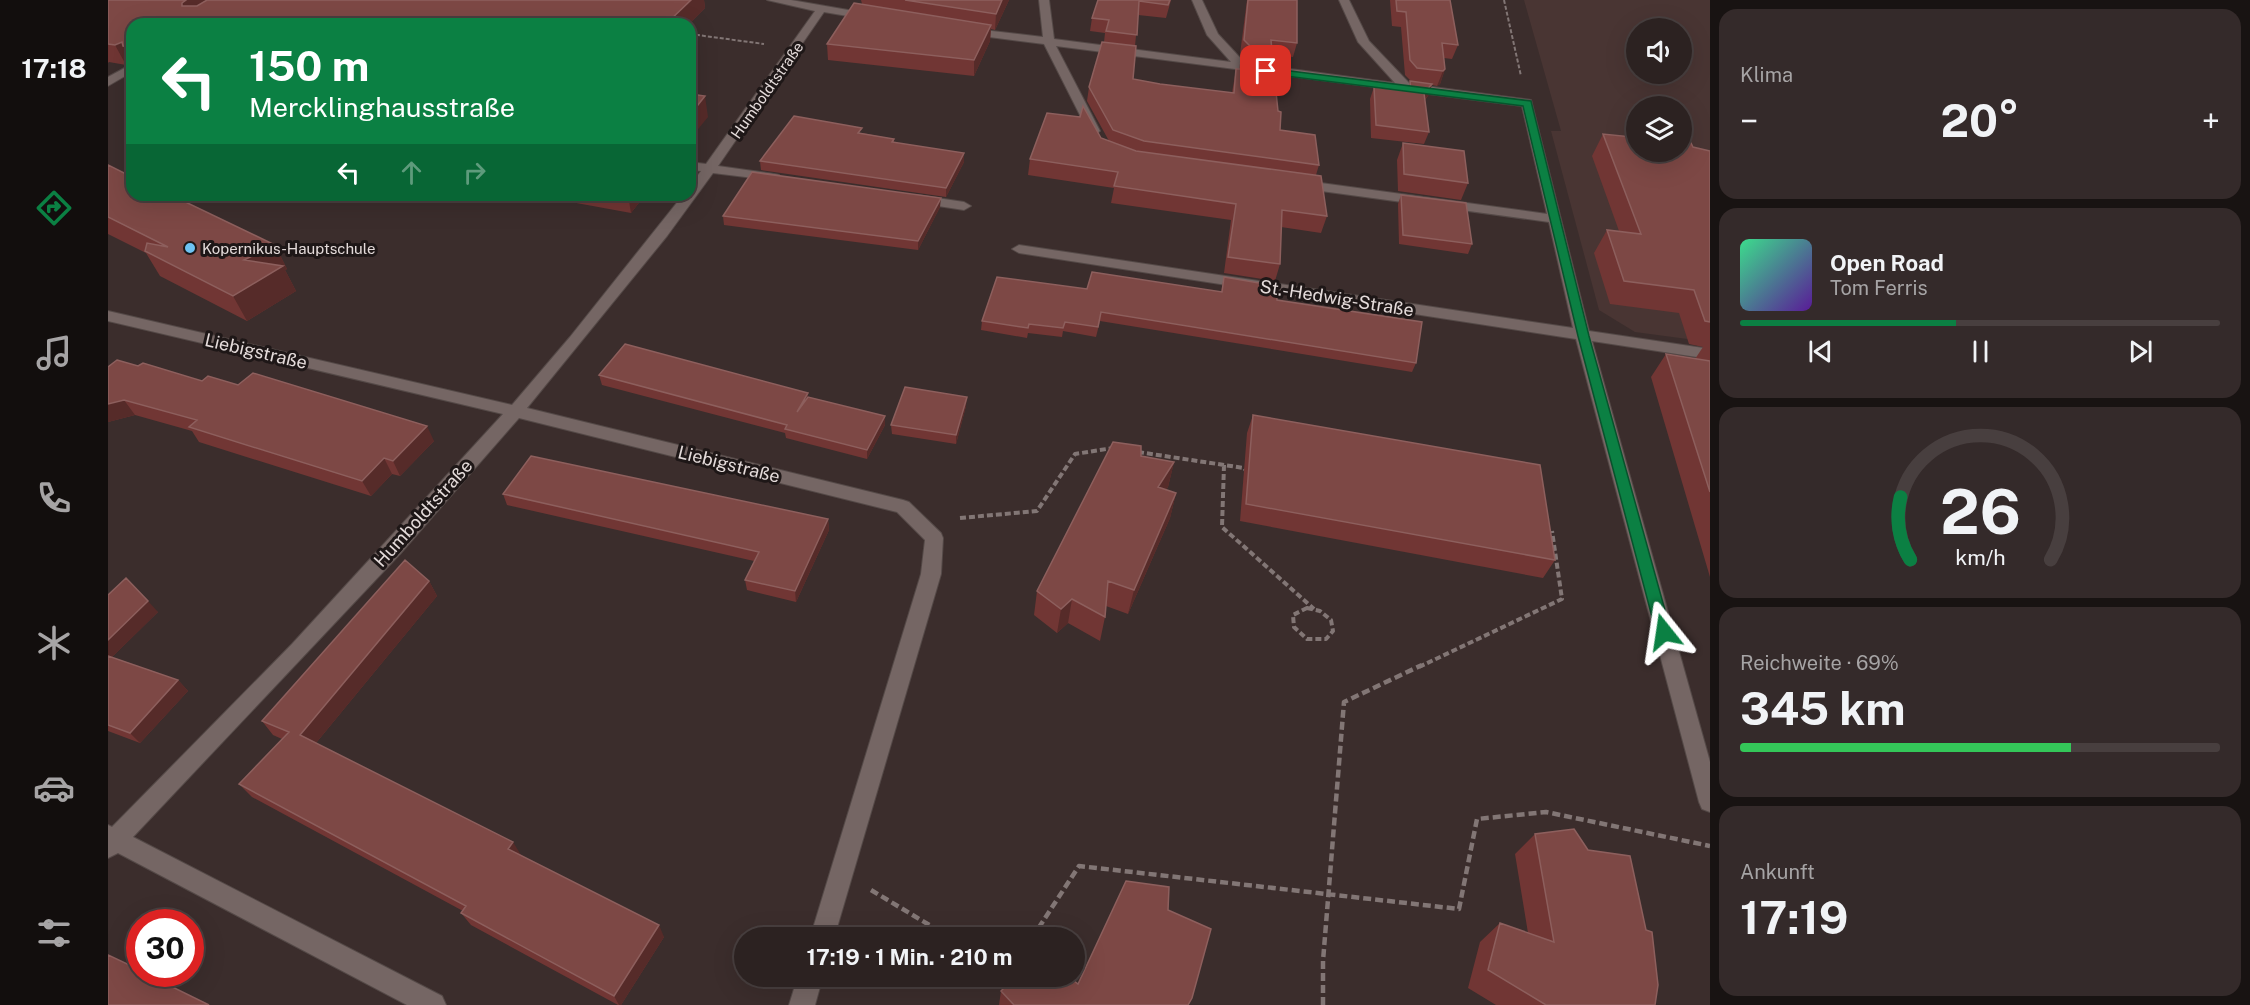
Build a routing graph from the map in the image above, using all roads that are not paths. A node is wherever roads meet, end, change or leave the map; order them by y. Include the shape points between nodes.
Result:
1 (772, 0) edge
2 (1044, 0) edge
3 (1197, 0) edge
4 (1344, 0) edge
5 (821, 9) junction
6 (878, 18) edge
7 (958, 30) edge
8 (1049, 44) junction
9 (1243, 68) junction
10 (126, 71) edge
11 (108, 82) edge
12 (1408, 89) junction
13 (1098, 139) edge
14 (696, 167) edge
15 (711, 169) junction
16 (792, 181) edge
17 (1290, 183) edge
18 (696, 189) edge
19 (907, 197) edge
20 (687, 201) edge
21 (964, 206) dead end
22 (1556, 219) junction
23 (1019, 249) dead end
24 (108, 316) edge
25 (1584, 336) junction
26 (1710, 354) edge
27 (515, 411) junction
28 (1710, 802) edge
29 (110, 841) edge
30 (825, 927) edge
31 (808, 987) edge
32 (433, 1005) edge
33 (802, 1005) edge

1 - 5 street
2 - 8 street
3 - 9 street via 1214,35
4 - 12 street via 1364,42
5 - 6 street
5 - 15 street, Humboldtstraße via 773,85
7 - 8 street
8 - 9 street
8 - 13 street
9 - 12 street
10 - 11 street
12 - 22 street via 1527,103
14 - 15 street
15 - 16 street
15 - 18 street, Humboldtstraße
17 - 22 street
19 - 21 street
20 - 27 street, Humboldtstraße via 628,278
22 - 25 street
23 - 25 street, St.-Hedwig-Straße
24 - 27 street, Liebigstraße
25 - 26 street, St.-Hedwig-Straße
25 - 28 street
27 - 29 street, Humboldtstraße via 350,594
27 - 30 street, Liebigstraße via 903,507 934,538 931,574
29 - 32 street, Humboldtstraße
31 - 33 street

